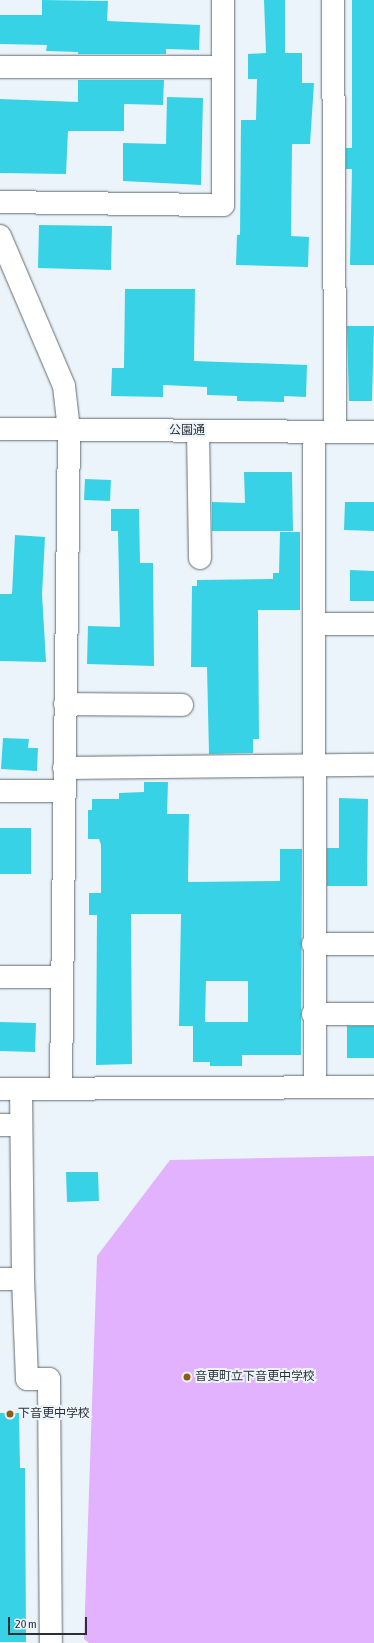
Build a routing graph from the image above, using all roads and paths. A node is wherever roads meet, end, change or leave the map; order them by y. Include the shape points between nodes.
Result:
1 (223, 0) edge
2 (333, 0) edge
3 (0, 66) edge
4 (223, 66) junction
5 (0, 202) edge
6 (0, 236) edge
7 (0, 429) edge
8 (69, 430) junction
9 (198, 431) junction
10 (324, 432) junction
11 (374, 432) edge
12 (200, 558) dead end
13 (316, 624) junction
14 (374, 624) edge
15 (65, 704) junction
16 (182, 705) dead end
17 (374, 765) edge
18 (313, 766) junction
19 (64, 768) junction
20 (0, 791) edge
21 (64, 791) junction
22 (313, 944) junction
23 (374, 944) edge
24 (0, 977) edge
25 (62, 977) junction
26 (313, 1014) junction
27 (374, 1014) edge
28 (315, 1087) junction
29 (374, 1087) edge
30 (10, 1089) edge
31 (61, 1089) junction
32 (0, 1125) edge
33 (21, 1125) junction
34 (0, 1279) edge
35 (23, 1279) junction
36 (51, 1643) edge

1 - 4 street
2 - 10 street
3 - 4 street
4 - 5 street via 223,205
6 - 8 street via 64,386
7 - 8 street, 公園通
8 - 9 street, 公園通
8 - 15 street
9 - 10 street, 公園通
9 - 12 street
10 - 11 street, 公園通
10 - 13 street
13 - 14 street
13 - 18 street
15 - 16 street
15 - 19 street
17 - 18 street
18 - 19 street
18 - 22 street
19 - 21 street
20 - 21 street
21 - 25 street
22 - 23 street
22 - 26 street
24 - 25 street
25 - 31 street
26 - 27 street
26 - 28 street
28 - 29 street
28 - 31 street
30 - 31 street
30 - 33 street
32 - 33 street
33 - 35 street
34 - 35 street
35 - 36 street via 28,1378 49,1379

